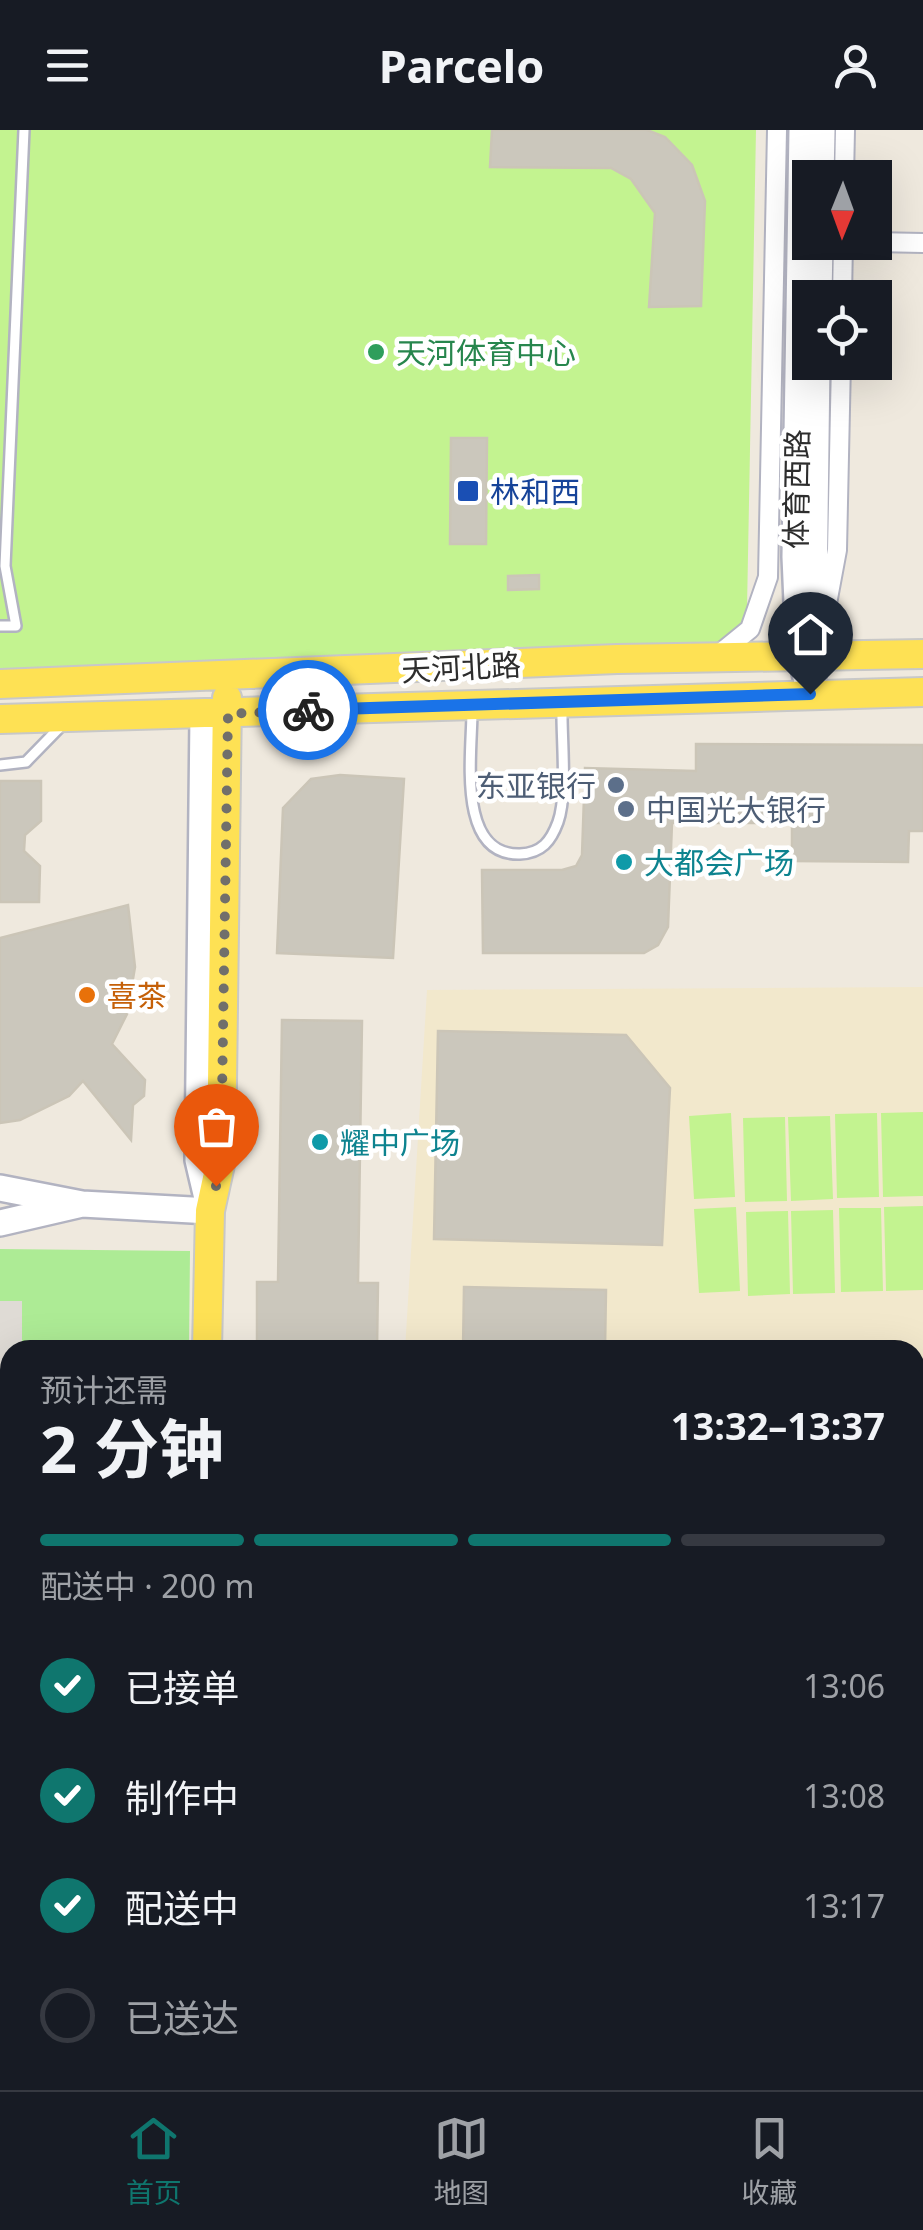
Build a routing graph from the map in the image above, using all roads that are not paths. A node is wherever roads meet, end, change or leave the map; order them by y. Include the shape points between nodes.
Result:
1 (24, 130) edge
2 (778, 130) edge
3 (802, 130) edge
4 (822, 130) edge
5 (845, 130) edge
6 (821, 160) edge
7 (844, 160) edge
8 (892, 242) edge
9 (923, 243) edge
10 (817, 380) edge
11 (841, 380) edge
12 (0, 626) edge
13 (923, 654) edge
14 (808, 656) junction
15 (714, 657) junction
16 (227, 676) junction
17 (0, 684) edge
18 (923, 692) edge
19 (810, 694) junction
20 (562, 700) junction
21 (472, 703) junction
22 (216, 714) junction
23 (70, 717) junction
24 (0, 719) edge
25 (0, 766) edge
26 (0, 1188) edge
27 (82, 1204) junction
28 (210, 1212) junction
29 (0, 1222) edge
30 (208, 1340) edge

1 - 12 lane via 5,566 16,626
2 - 15 street via 768,577 750,630
3 - 14 street, 体育西路 via 795,557
4 - 6 street
5 - 7 street
8 - 9 street
10 - 14 street, 体育西路
11 - 14 street via 836,569
13 - 14 main road, 天河北路
14 - 15 main road, 天河北路
14 - 19 street, 体育西路
15 - 16 main road, 天河北路
16 - 17 main road, 天河北路
16 - 22 main road
18 - 19 main road, 天河北路
19 - 20 main road, 天河北路
20 - 21 main road, 天河北路
20 - 21 lane via 560,817 549,844 530,854 506,854 486,842 472,814
21 - 22 main road, 天河北路
22 - 23 main road, 天河北路
22 - 28 main road via 221,1160
23 - 24 main road, 天河北路
23 - 25 lane via 26,762
26 - 27 street
27 - 28 street
27 - 29 street
28 - 30 main road

